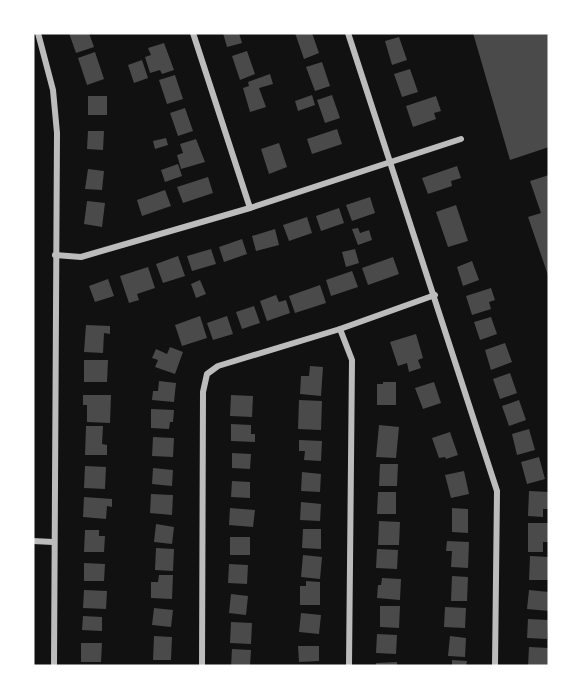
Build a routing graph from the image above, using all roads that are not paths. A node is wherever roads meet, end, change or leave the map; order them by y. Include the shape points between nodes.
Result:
1 (38, 33) edge
2 (193, 33) edge
3 (348, 33) edge
4 (461, 139) dead end
5 (391, 161) junction
6 (250, 208) junction
7 (55, 255) junction
8 (435, 295) junction
9 (340, 329) junction
10 (33, 541) edge
11 (53, 542) junction
12 (54, 666) edge
13 (202, 666) edge
14 (349, 666) edge
15 (495, 666) edge

1 - 7 street via 53,90 57,133
2 - 6 street
3 - 5 street
4 - 5 street
5 - 6 street
5 - 8 street
6 - 7 street via 81,257
7 - 11 street
8 - 9 street
8 - 15 street via 497,490
9 - 13 street via 218,366 207,374 202,392
9 - 14 street via 352,360
10 - 11 street
11 - 12 street

